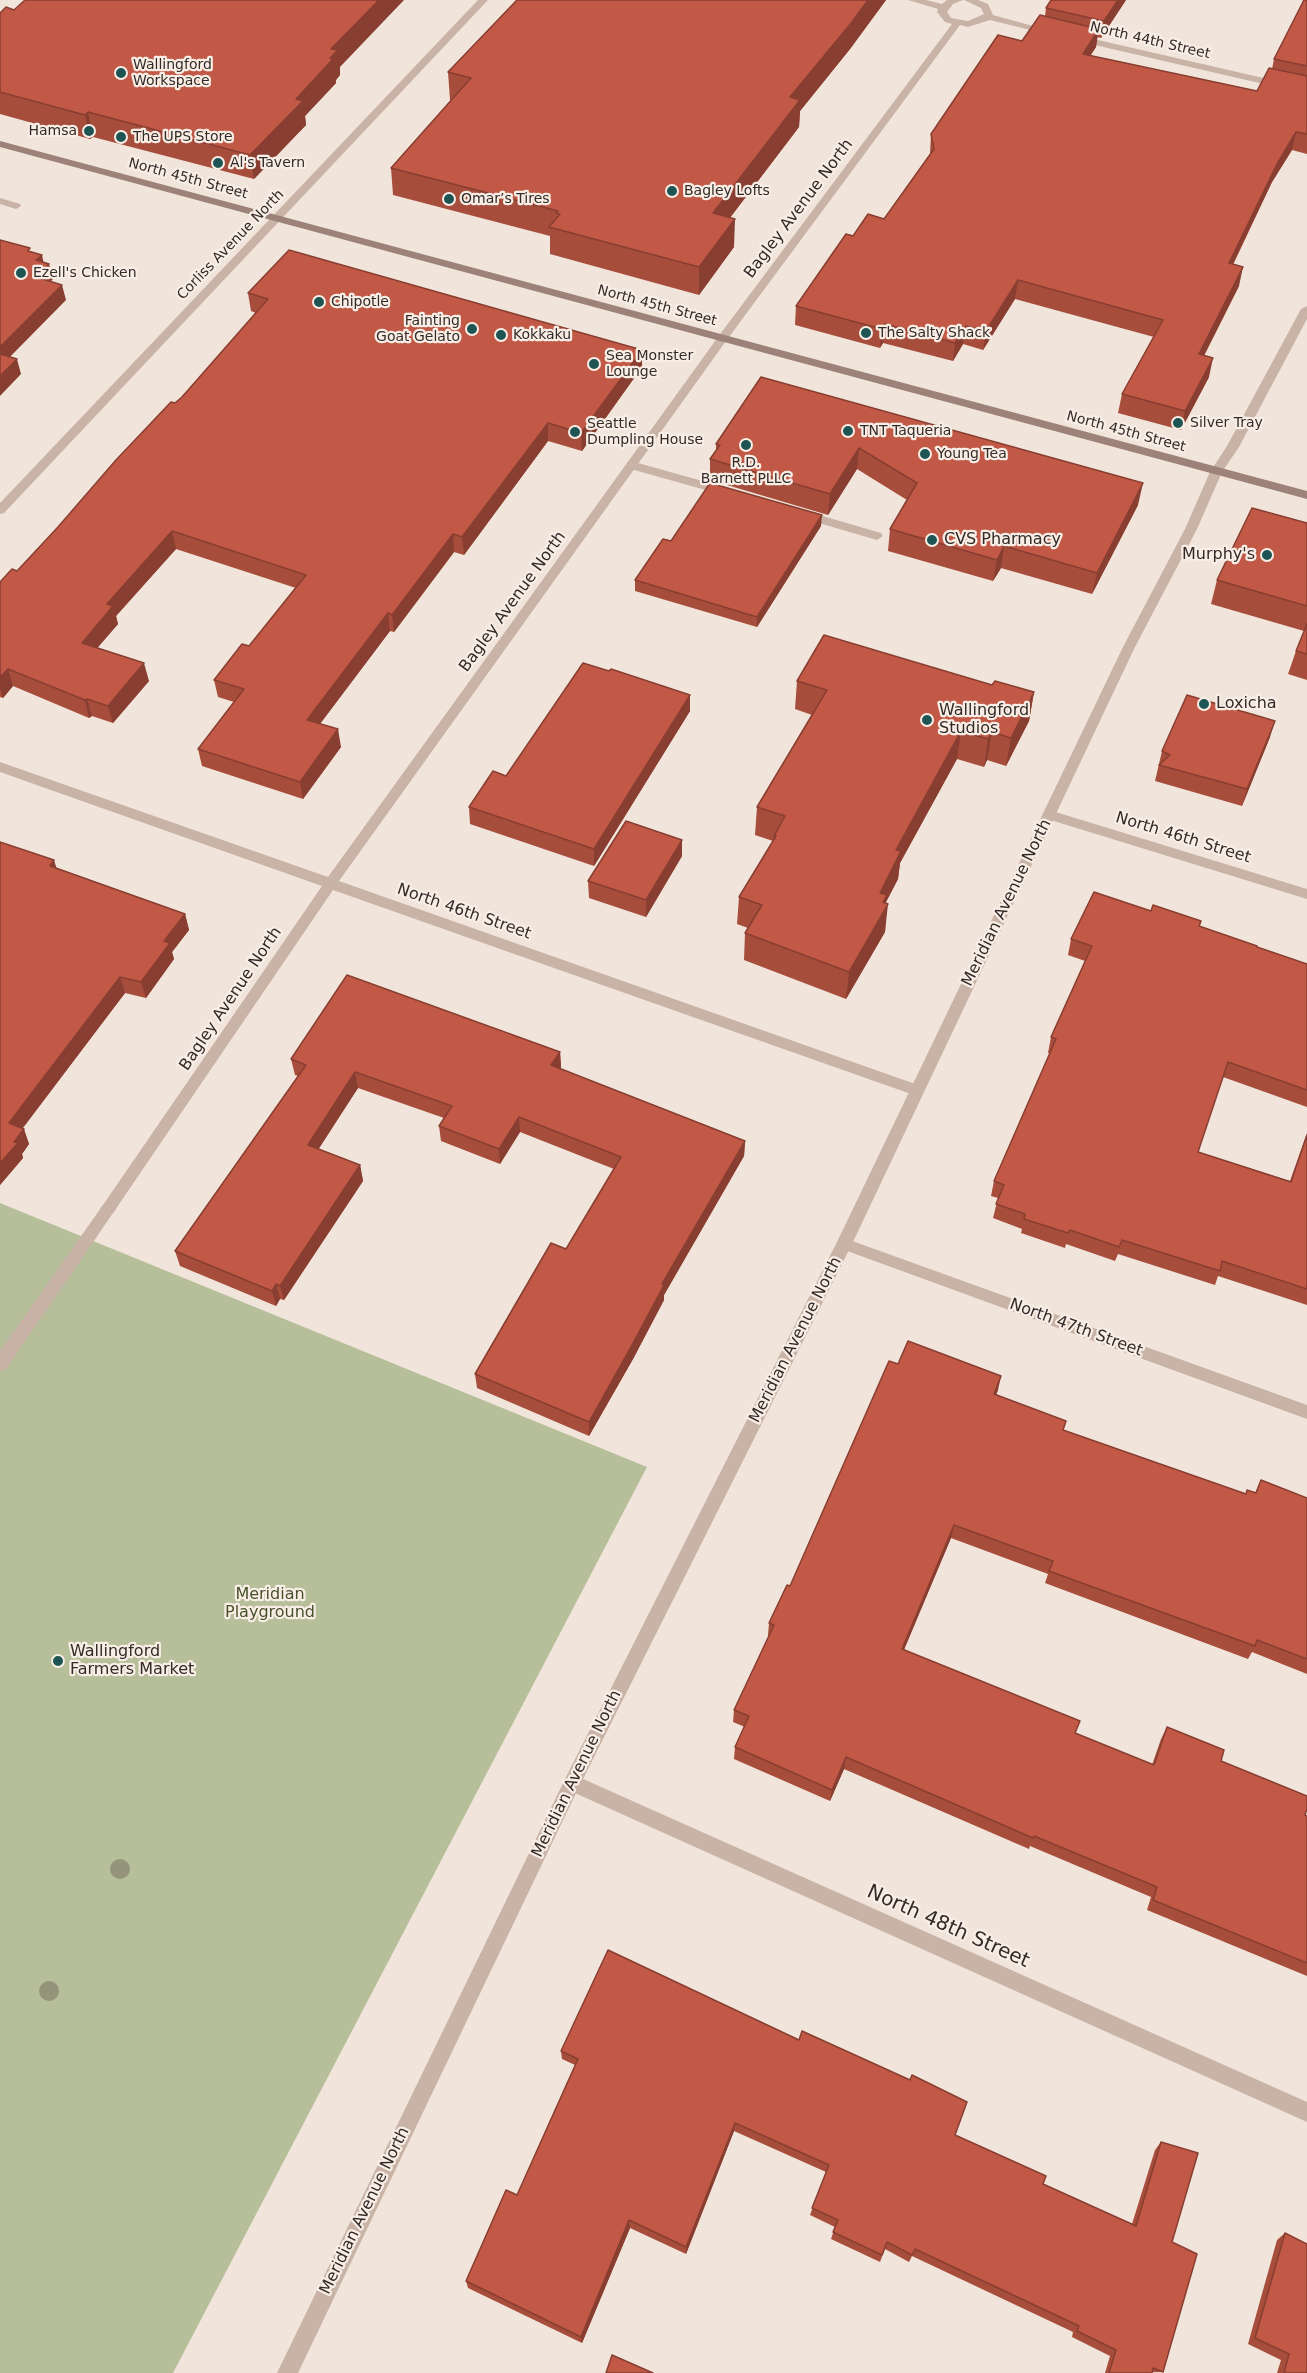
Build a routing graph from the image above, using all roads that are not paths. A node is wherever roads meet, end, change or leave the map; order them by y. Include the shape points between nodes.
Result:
1 (483, 0) edge
2 (913, 0) edge
3 (958, 0) edge
4 (971, 0) edge
5 (944, 7) junction
6 (988, 17) junction
7 (957, 23) junction
8 (1307, 91) edge
9 (0, 144) edge
10 (0, 201) edge
11 (16, 206) dead end
12 (277, 219) junction
13 (1307, 309) edge
14 (722, 339) junction
15 (631, 465) junction
16 (1216, 472) junction
17 (734, 494) edge
18 (1307, 495) edge
19 (0, 510) edge
20 (790, 510) edge
21 (877, 536) dead end
22 (0, 767) edge
23 (1049, 815) junction
24 (330, 884) junction
25 (1307, 894) edge
26 (916, 1090) junction
27 (844, 1244) junction
28 (0, 1364) edge
29 (1307, 1412) edge
30 (572, 1783) junction
31 (1307, 2112) edge
32 (287, 2373) edge

1 - 12 street, Corliss Avenue North
2 - 5 street
3 - 5 street
4 - 6 street via 985,6
5 - 7 street via 944,16
6 - 7 street via 976,24
6 - 8 street, North 44th Street
7 - 14 street, Bagley Avenue North
9 - 12 main road, North 45th Street
10 - 11 street
12 - 14 main road, North 45th Street
12 - 19 street, Corliss Avenue North
13 - 16 street, Meridian Avenue North
14 - 15 street, Bagley Avenue North
14 - 16 main road, North 45th Street
15 - 17 street
15 - 24 street, Bagley Avenue North
16 - 18 main road, North 45th Street
16 - 23 street, Meridian Avenue North
20 - 21 street
22 - 24 street, North 46th Street
23 - 25 street, North 46th Street
23 - 26 street, Meridian Avenue North
24 - 26 street, North 46th Street
24 - 28 street, Bagley Avenue North
26 - 27 street, Meridian Avenue North
27 - 29 street, North 47th Street
27 - 30 street, Meridian Avenue North
30 - 31 street, North 48th Street
30 - 32 street, Meridian Avenue North

